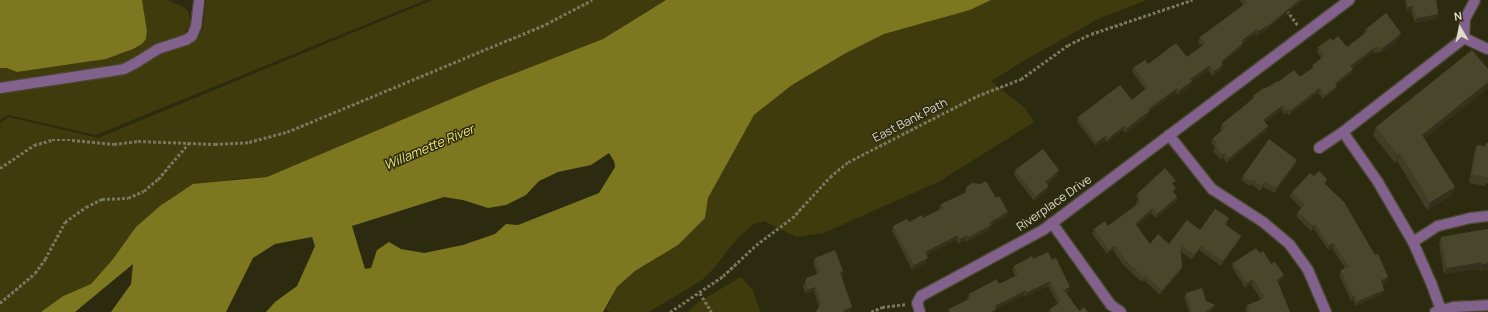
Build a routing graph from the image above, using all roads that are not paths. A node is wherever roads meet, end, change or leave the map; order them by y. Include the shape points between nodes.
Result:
1 (199, 0) edge
2 (1349, 0) edge
3 (1475, 0) edge
4 (1464, 38) junction
5 (1488, 49) edge
6 (0, 88) edge
7 (1343, 132) junction
8 (1169, 135) junction
9 (1319, 148) dead end
10 (1488, 216) edge
11 (1052, 223) junction
12 (1413, 242) junction
13 (1488, 305) edge
14 (919, 307) edge
15 (1438, 311) edge
16 (1121, 312) edge
17 (1326, 312) edge

1 - 6 street via 196,26 192,36 158,49 129,66 106,72
2 - 8 street, Riverplace Drive
3 - 4 street via 1465,19
4 - 5 street
4 - 7 street
7 - 9 street
7 - 12 street via 1378,182
8 - 11 street, Riverplace Drive
8 - 17 street via 1212,189 1263,222 1290,245 1308,270
10 - 12 street via 1438,226
11 - 14 street, Riverplace Drive via 921,296
11 - 16 street via 1111,305
12 - 15 street via 1432,285
13 - 15 street

